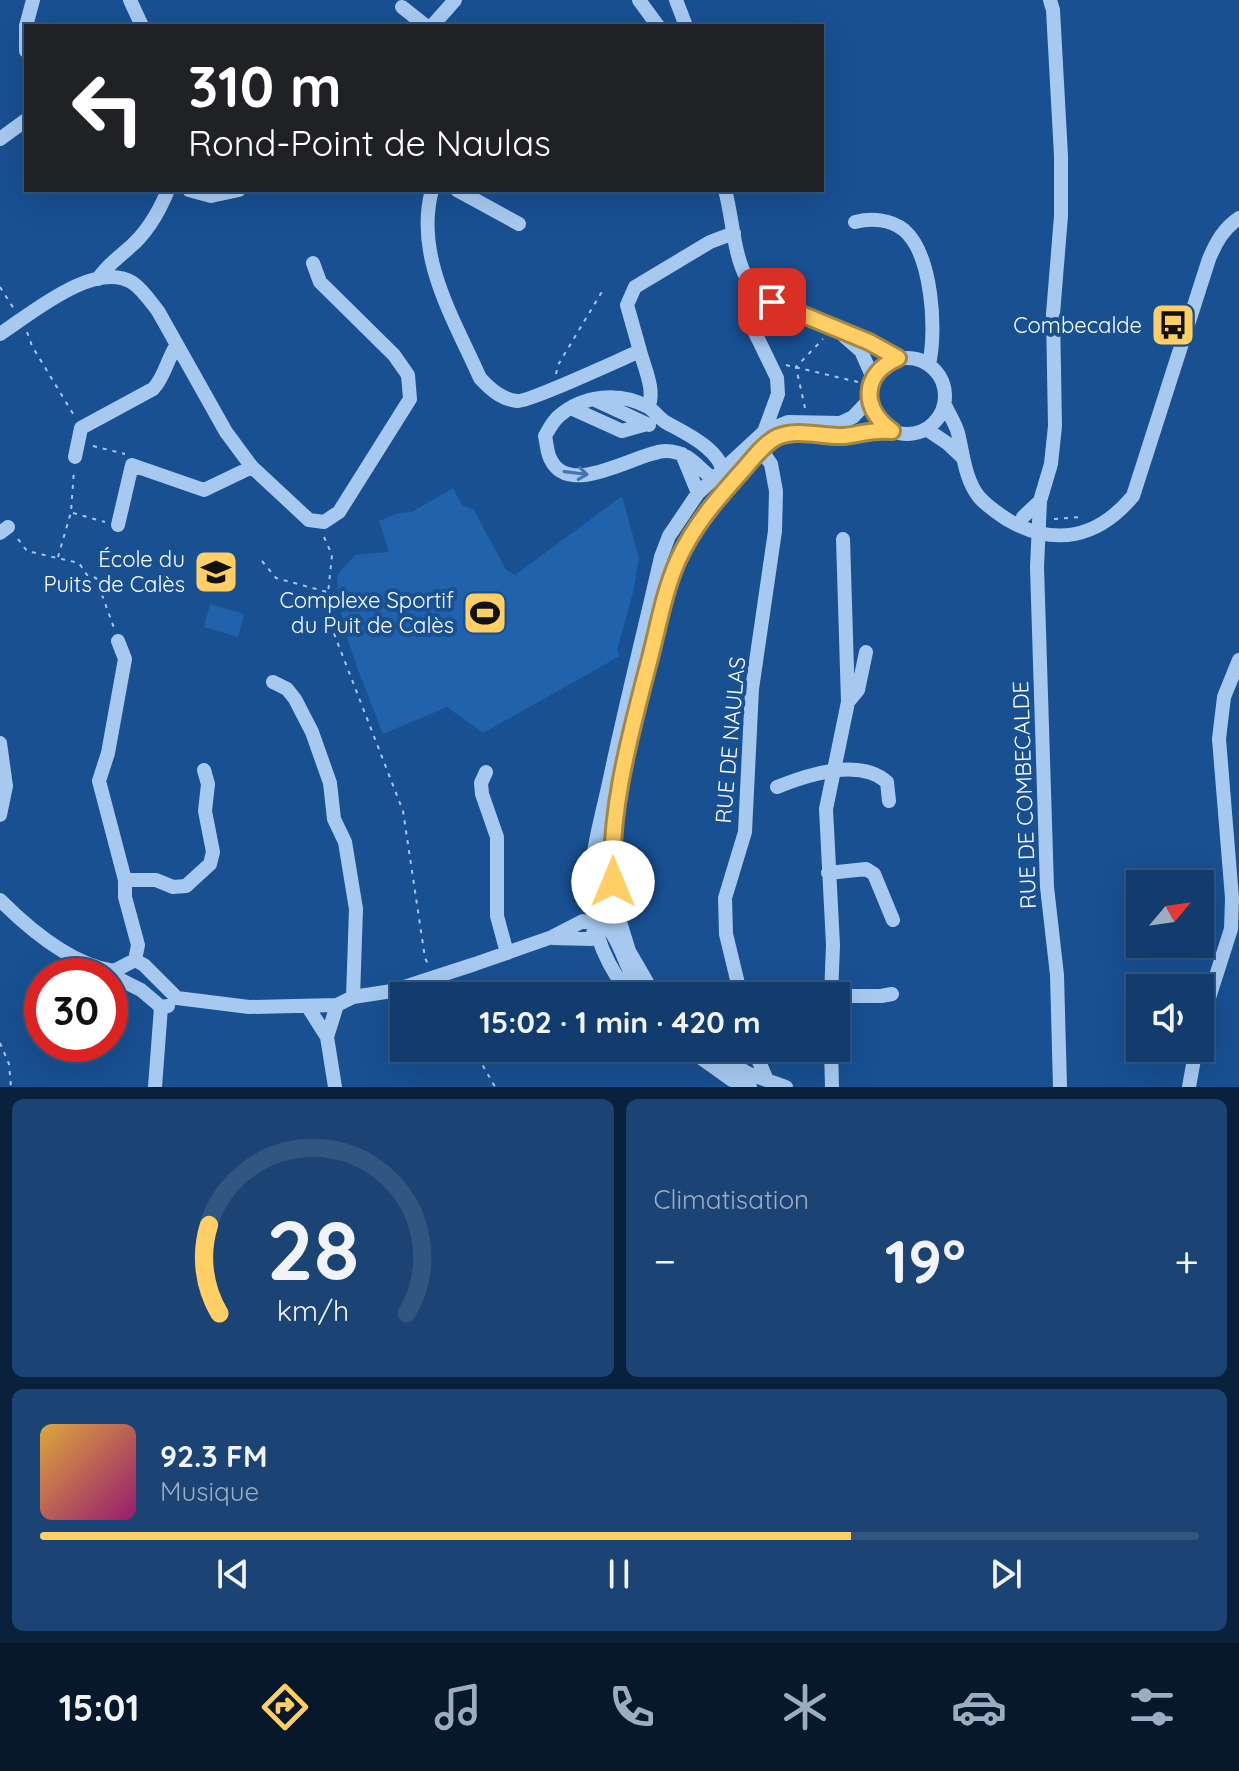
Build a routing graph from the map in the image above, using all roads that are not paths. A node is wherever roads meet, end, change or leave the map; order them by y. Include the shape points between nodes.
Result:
1 (33, 0) edge
2 (130, 0) edge
3 (455, 0) edge
4 (639, 0) edge
5 (676, 0) edge
6 (1050, 0) edge
7 (402, 7) dead end
8 (27, 24) edge
9 (141, 24) edge
10 (426, 24) edge
11 (431, 24) edge
12 (657, 24) edge
13 (685, 24) edge
14 (24, 121) edge
15 (0, 139) edge
16 (167, 192) edge
17 (196, 192) edge
18 (230, 192) edge
19 (432, 192) edge
20 (461, 192) edge
21 (725, 192) edge
22 (1239, 218) edge
23 (855, 222) dead end
24 (519, 224) dead end
25 (734, 233) junction
26 (132, 246) junction
27 (313, 263) dead end
28 (98, 279) junction
29 (121, 279) junction
30 (746, 314) dead end
31 (834, 329) junction
32 (0, 334) edge
33 (176, 346) junction
34 (640, 351) junction
35 (898, 358) junction
36 (929, 364) junction
37 (871, 388) junction
38 (593, 399) junction
39 (575, 405) junction
40 (945, 405) junction
41 (648, 407) junction
42 (662, 421) junction
43 (647, 424) junction
44 (926, 429) junction
45 (892, 431) junction
46 (760, 441) junction
47 (79, 442) road end
48 (682, 454) junction
49 (963, 458) junction
50 (252, 467) junction
51 (724, 468) junction
52 (970, 478) junction
53 (722, 481) junction
54 (698, 493) junction
55 (1023, 517) junction
56 (1039, 518) junction
57 (118, 525) road end
58 (843, 539) dead end
59 (118, 641) road end
60 (866, 652) dead end
61 (1239, 660) edge
62 (273, 682) dead end
63 (848, 702) junction
64 (0, 743) edge
65 (204, 770) dead end
66 (486, 772) dead end
67 (833, 772) junction
68 (777, 787) dead end
69 (889, 801) dead end
70 (0, 815) edge
71 (615, 820) junction
72 (1233, 844) edge
73 (828, 873) junction
74 (125, 880) junction
75 (0, 900) edge
76 (893, 920) dead end
77 (595, 926) junction
78 (507, 953) junction
79 (77, 958) edge
80 (135, 960) junction
81 (128, 964) edge
82 (622, 982) edge
83 (634, 982) edge
84 (647, 982) edge
85 (738, 982) edge
86 (832, 982) edge
87 (1214, 982) edge
88 (128, 984) edge
89 (892, 994) dead end
90 (850, 996) edge
91 (353, 997) junction
92 (177, 998) junction
93 (337, 1005) junction
94 (161, 1007) junction
95 (308, 1007) junction
96 (327, 1037) junction
97 (704, 1062) edge
98 (729, 1062) edge
99 (759, 1062) edge
100 (831, 1062) edge
101 (1193, 1062) edge
102 (767, 1080) junction
103 (730, 1083) edge
104 (155, 1087) edge
105 (335, 1087) edge
106 (750, 1087) edge
107 (786, 1087) edge
108 (832, 1087) edge
109 (1060, 1087) edge
110 (1189, 1087) edge

1 - 8 street
2 - 9 street
3 - 11 street
4 - 12 street
5 - 13 street
6 - 56 street, RUE DE COMBECALDE via 1061,216 1053,314 1055,426
7 - 10 street
14 - 15 street
16 - 26 street via 148,229
17 - 18 street
19 - 34 street via 427,236 433,271 480,378 502,397 526,400
20 - 24 street
21 - 25 street
22 - 56 street via 1217,241 1209,259 1140,468 1119,501 1096,519 1066,526
23 - 36 street via 886,221 904,230 915,245 926,272 931,313
25 - 31 street via 743,272 755,291
25 - 34 street via 635,287 627,305
26 - 28 street
26 - 29 street
27 - 50 street via 320,282 394,355 408,375 410,399 339,512 324,522 309,520
28 - 29 street
28 - 32 street via 70,289
29 - 33 street via 146,294
30 - 46 street via 777,378 778,394
31 - 35 street
31 - 37 street via 861,351
33 - 47 street via 153,389
33 - 50 street
34 - 41 street via 652,400
35 - 36 street
35 - 37 street via 888,362
36 - 40 street via 944,383
37 - 45 street via 873,413
37 - 46 street via 853,417 840,423 778,424
38 - 39 street
38 - 41 street via 620,398
38 - 43 street
39 - 43 street via 631,425
39 -> 48 street via 557,417 545,436 551,462 563,472 590,475 654,453
40 - 44 street
40 - 49 street
41 - 42 street
42 - 43 street via 654,427
42 - 51 street via 707,448
44 - 45 street
44 - 49 street
45 - 46 street via 788,434
46 - 51 street
46 - 53 street
46 - 85 street, RUE DE NAULAS via 776,491 775,531 752,689 745,832 725,898 726,934
48 - 53 street
48 - 54 street
49 - 52 street
50 - 57 street via 204,490 132,465
51 - 53 street
52 - 55 street via 1000,506
52 - 56 street via 977,495 995,512
53 - 54 street
53 - 71 street via 668,587
54 - 77 street via 669,536 658,572 596,845 591,899
55 - 56 street
55 - 56 street
56 - 109 street, RUE DE COMBECALDE via 1047,887 1057,975
58 - 63 street
59 - 74 street via 125,659 123,677 99,781
60 - 63 street via 858,690
61 - 72 street via 1224,697 1219,739
62 - 91 street via 295,699 312,732 345,842 356,909
63 - 67 street
64 - 70 street via 6,786
65 - 74 street via 210,864 186,886
66 - 78 street via 482,794 497,837 497,916
67 - 68 street
67 - 69 street via 878,774 887,782
67 - 73 street via 826,809
71 - 77 street via 603,858 608,907
71 - 84 street via 611,855 617,912 629,951
72 - 87 street via 1231,929
73 - 76 street via 866,869 874,874
73 - 86 street
74 - 80 street via 138,945
75 - 79 street
77 - 78 street via 583,921
77 - 82 street via 607,960
77 - 83 street via 613,934
78 - 91 street via 392,991
80 - 81 street
80 - 92 street
88 - 94 street
89 - 90 street
91 - 93 street
92 - 94 street via 171,1006
92 - 95 street via 249,1007
93 - 95 street
93 - 96 street
94 - 104 street
95 - 96 street
96 - 105 street
97 - 103 street
98 - 102 street
99 - 102 street
100 - 108 street
101 - 110 street
102 - 107 street
103 - 106 street

